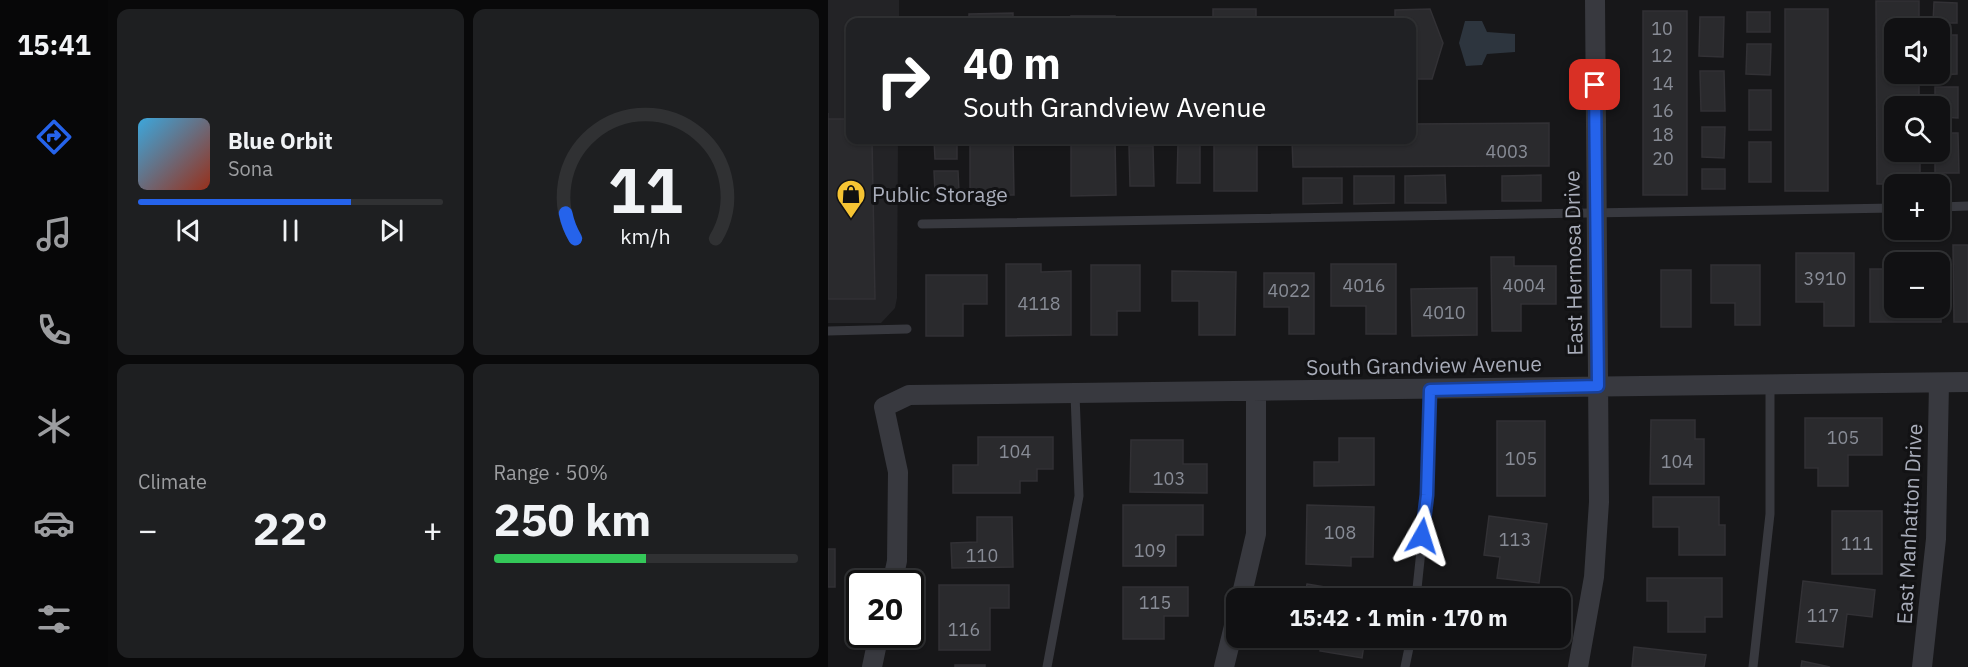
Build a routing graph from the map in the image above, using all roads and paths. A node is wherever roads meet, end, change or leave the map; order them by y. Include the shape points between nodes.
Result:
1 (1595, 0) edge
2 (1968, 206) edge
3 (1950, 207) edge
4 (1884, 208) edge
5 (1597, 214) junction
6 (922, 224) dead end
7 (907, 329) dead end
8 (828, 331) edge
9 (1968, 382) edge
10 (1939, 383) junction
11 (1770, 385) junction
12 (1598, 386) junction
13 (1430, 390) junction
14 (1256, 392) junction
15 (1075, 395) junction
16 (895, 570) edge
17 (1243, 588) edge
18 (1417, 588) edge
19 (876, 648) edge
20 (1229, 648) edge
21 (1409, 648) edge
22 (872, 667) edge
23 (1047, 667) edge
24 (1224, 667) edge
25 (1405, 667) edge
26 (1578, 667) edge
27 (1753, 667) edge
28 (1922, 667) edge

1 - 5 street, East Hermosa Drive
2 - 3 lane
4 - 5 lane
5 - 6 lane
5 - 12 street, East Hermosa Drive
7 - 8 lane
9 - 10 street, South Grandview Avenue
10 - 11 street, South Grandview Avenue
10 - 28 street, East Manhatton Drive via 1935,550
11 - 12 street, South Grandview Avenue
11 - 27 lane via 1770,514
12 - 13 street, South Grandview Avenue
12 - 26 street, East Hermosa Drive via 1598,536
13 - 14 street, South Grandview Avenue
13 - 18 lane via 1427,495
14 - 15 street, South Grandview Avenue
14 - 17 street via 1256,534
15 - 16 street, South Grandview Avenue via 909,395 884,407 898,472
15 - 23 lane via 1079,496
19 - 22 street
20 - 24 street
21 - 25 lane

